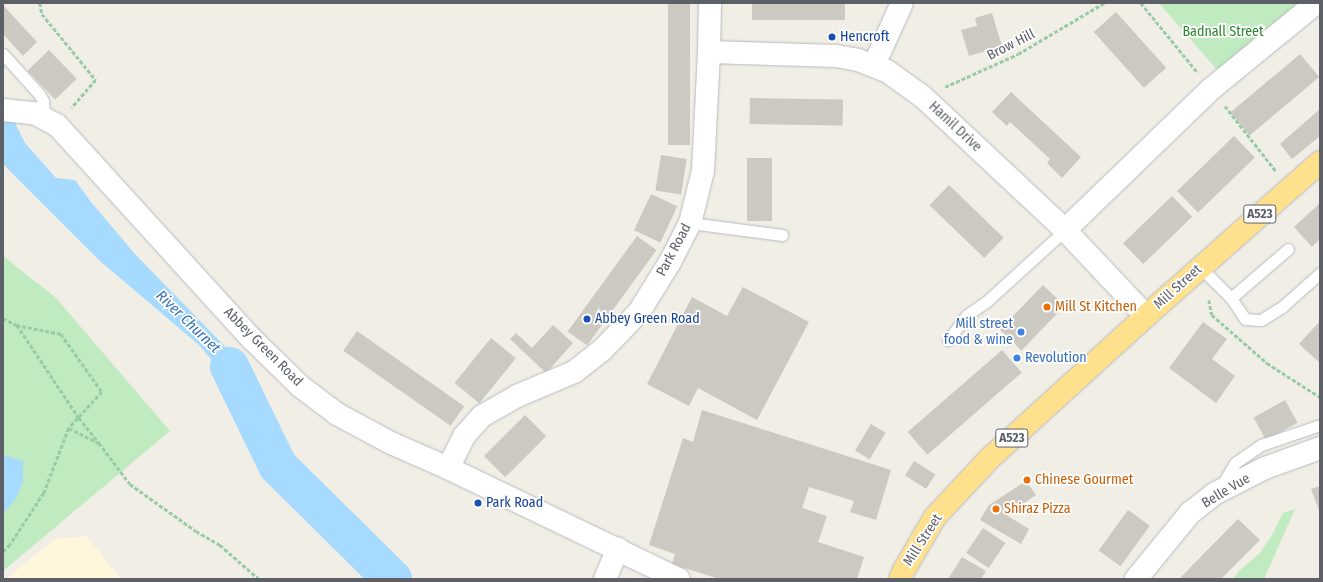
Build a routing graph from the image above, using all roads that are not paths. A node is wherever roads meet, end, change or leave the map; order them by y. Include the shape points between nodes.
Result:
1 (710, 3) edge
2 (902, 3) edge
3 (1316, 3) edge
4 (709, 52) junction
5 (3, 54) edge
6 (874, 65) junction
7 (6, 110) edge
8 (50, 121) junction
9 (1320, 162) edge
10 (690, 223) junction
11 (1065, 230) junction
12 (782, 235) dead end
13 (1288, 249) dead end
14 (1200, 267) junction
15 (1320, 273) edge
16 (1231, 298) junction
17 (1146, 316) junction
18 (948, 340) dead end
19 (1320, 425) edge
20 (1320, 448) edge
21 (448, 468) junction
22 (1216, 494) junction
23 (618, 549) junction
24 (605, 579) edge
25 (679, 579) edge
26 (900, 579) edge
27 (1136, 579) edge

1 - 4 street, Park Road
2 - 6 street
3 - 11 street via 1211,89
4 - 6 street, Hamil Drive via 836,56
4 - 10 street, Park Road via 703,171
5 - 8 lane via 39,94
6 - 11 street, Hamil Drive via 922,97
7 - 8 street via 34,112
8 - 21 street, Abbey Green Road via 252,339 300,386 337,414 391,443
9 - 14 highway, Mill Street / A523
10 - 12 lane
10 - 21 street, Park Road via 670,262 639,312 603,349 574,372 517,396 482,416 464,436
11 - 17 street, Hamil Drive
11 - 18 lane via 967,315
13 - 16 lane
14 - 16 lane
14 - 17 highway, Mill Street / A523
15 - 16 lane via 1282,306 1261,320 1245,319
17 - 26 highway, Mill Street / A523 via 989,459 935,517
19 - 22 lane via 1261,445 1241,458 1235,463
20 - 22 street, Belle Vue via 1265,468
21 - 23 street, Abbey Green Road
22 - 27 street, Belle Vue via 1190,513
23 - 24 street
23 - 25 street, Abbey Green Road

